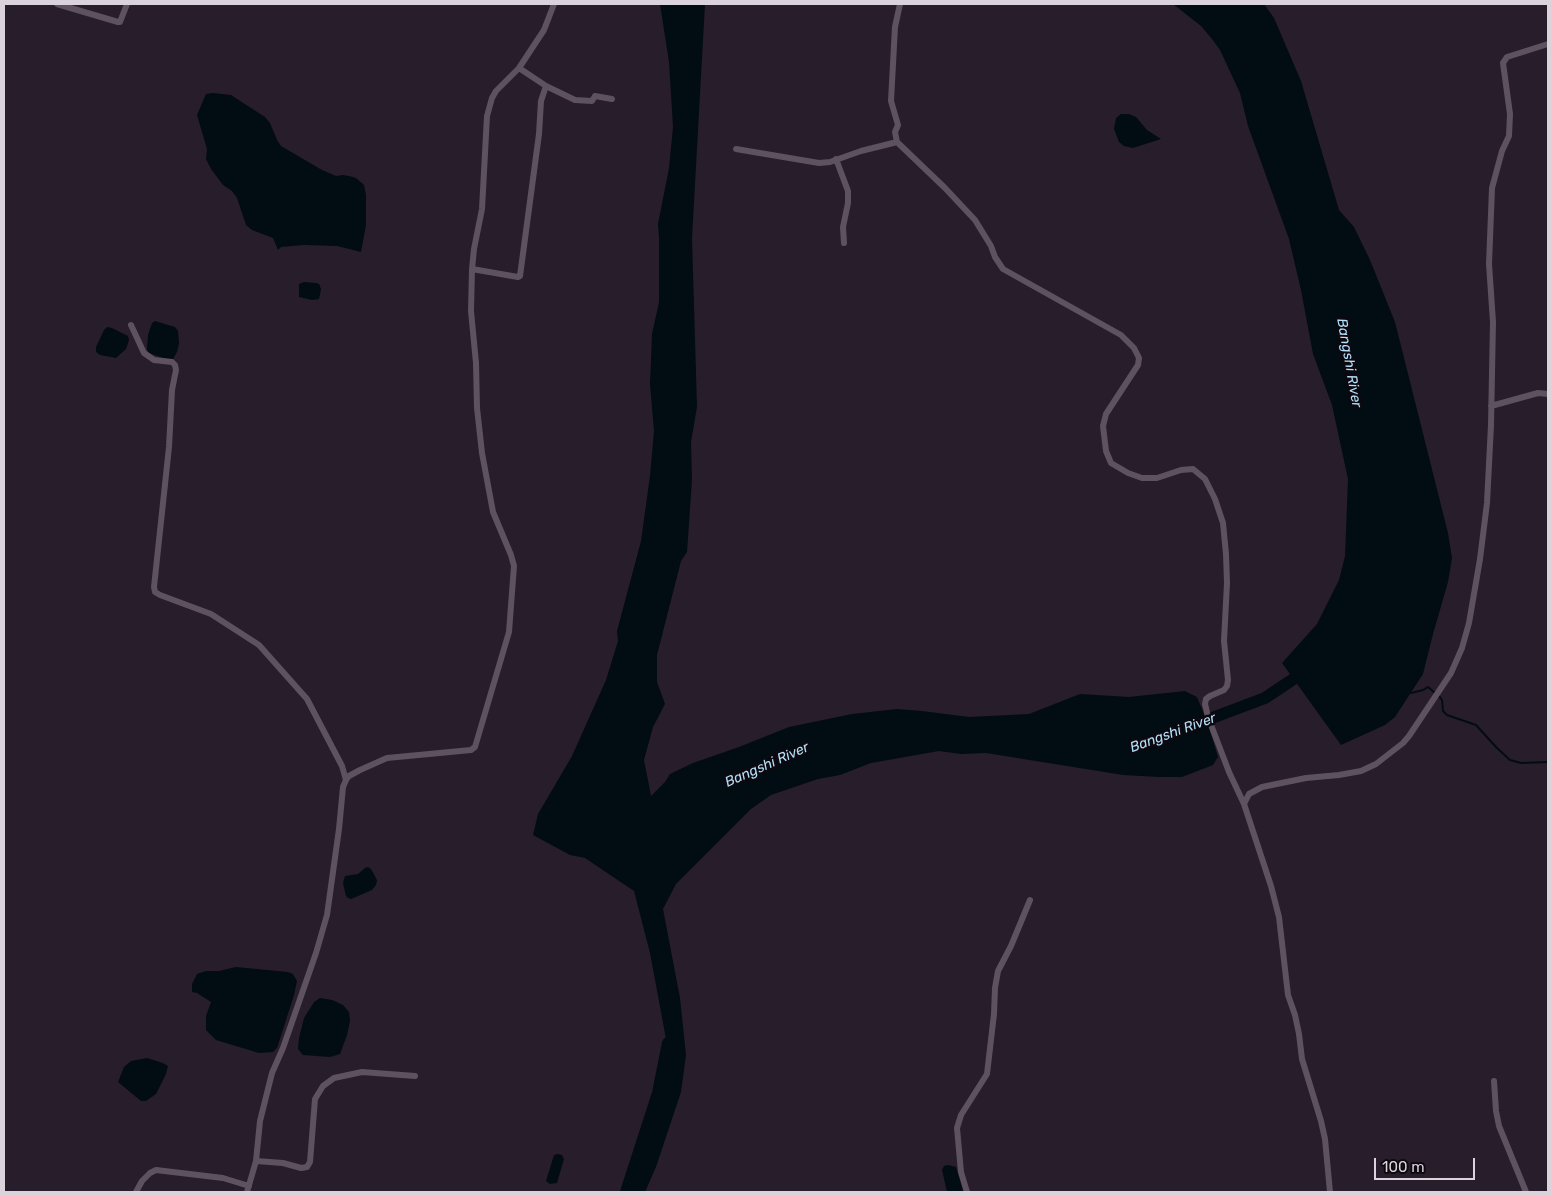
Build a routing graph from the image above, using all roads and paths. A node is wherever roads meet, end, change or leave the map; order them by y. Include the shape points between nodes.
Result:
1 (57, 4) edge
2 (127, 4) edge
3 (554, 4) edge
4 (900, 4) edge
5 (1548, 44) edge
6 (519, 68) junction
7 (546, 86) junction
8 (612, 99) dead end
9 (897, 142) junction
10 (736, 149) dead end
11 (836, 160) junction
12 (844, 243) dead end
13 (472, 270) junction
14 (131, 325) dead end
15 (1548, 394) edge
16 (1491, 406) junction
17 (346, 780) junction
18 (1244, 804) junction
19 (1030, 900) dead end
20 (415, 1076) dead end
21 (1494, 1081) dead end
22 (256, 1161) junction
23 (248, 1189) edge
24 (136, 1192) edge
25 (967, 1192) edge
26 (1330, 1192) edge
27 (1526, 1192) edge

1 - 2 street via 120,22
3 - 6 street via 544,30
4 - 9 street via 895,27 891,101 898,125 895,132
5 - 16 street via 1507,57 1503,63 1510,114 1509,136 1492,188 1489,264 1493,322
6 - 7 street
6 - 13 street via 496,91 487,116 482,210
7 - 8 street via 575,100 592,101 595,96
7 - 13 street via 541,101 520,276
9 - 11 street
9 - 18 street via 975,220 1003,269 1121,335 1134,348 1139,358 1138,365 1104,420 1104,442 1111,463 1142,478 1157,478 1193,469 1205,479 1223,523 1227,583 1224,640 1227,686 1206,699 1205,704
10 - 11 street via 819,163
11 - 12 street via 848,191
13 - 17 street via 471,319 482,453 494,512 514,566 509,632 475,747 387,758
14 - 17 street via 144,353 154,360 172,362 176,370 156,592 211,614 259,645 307,699
15 - 16 street via 1538,393
16 - 18 street via 1487,503 1480,559 1462,648 1451,674 1403,743 1376,764 1361,771 1262,787 1250,794
17 - 22 street via 327,916 284,1048 272,1073 260,1121
18 - 26 street via 1267,869 1279,917 1288,995 1325,1139
19 - 25 street via 998,971 987,1074 957,1128 961,1172
20 - 22 street via 362,1072 334,1078 323,1086 315,1099 307,1167
21 - 27 street via 1499,1126
22 - 23 street
23 - 24 street via 223,1178 156,1170 146,1177

